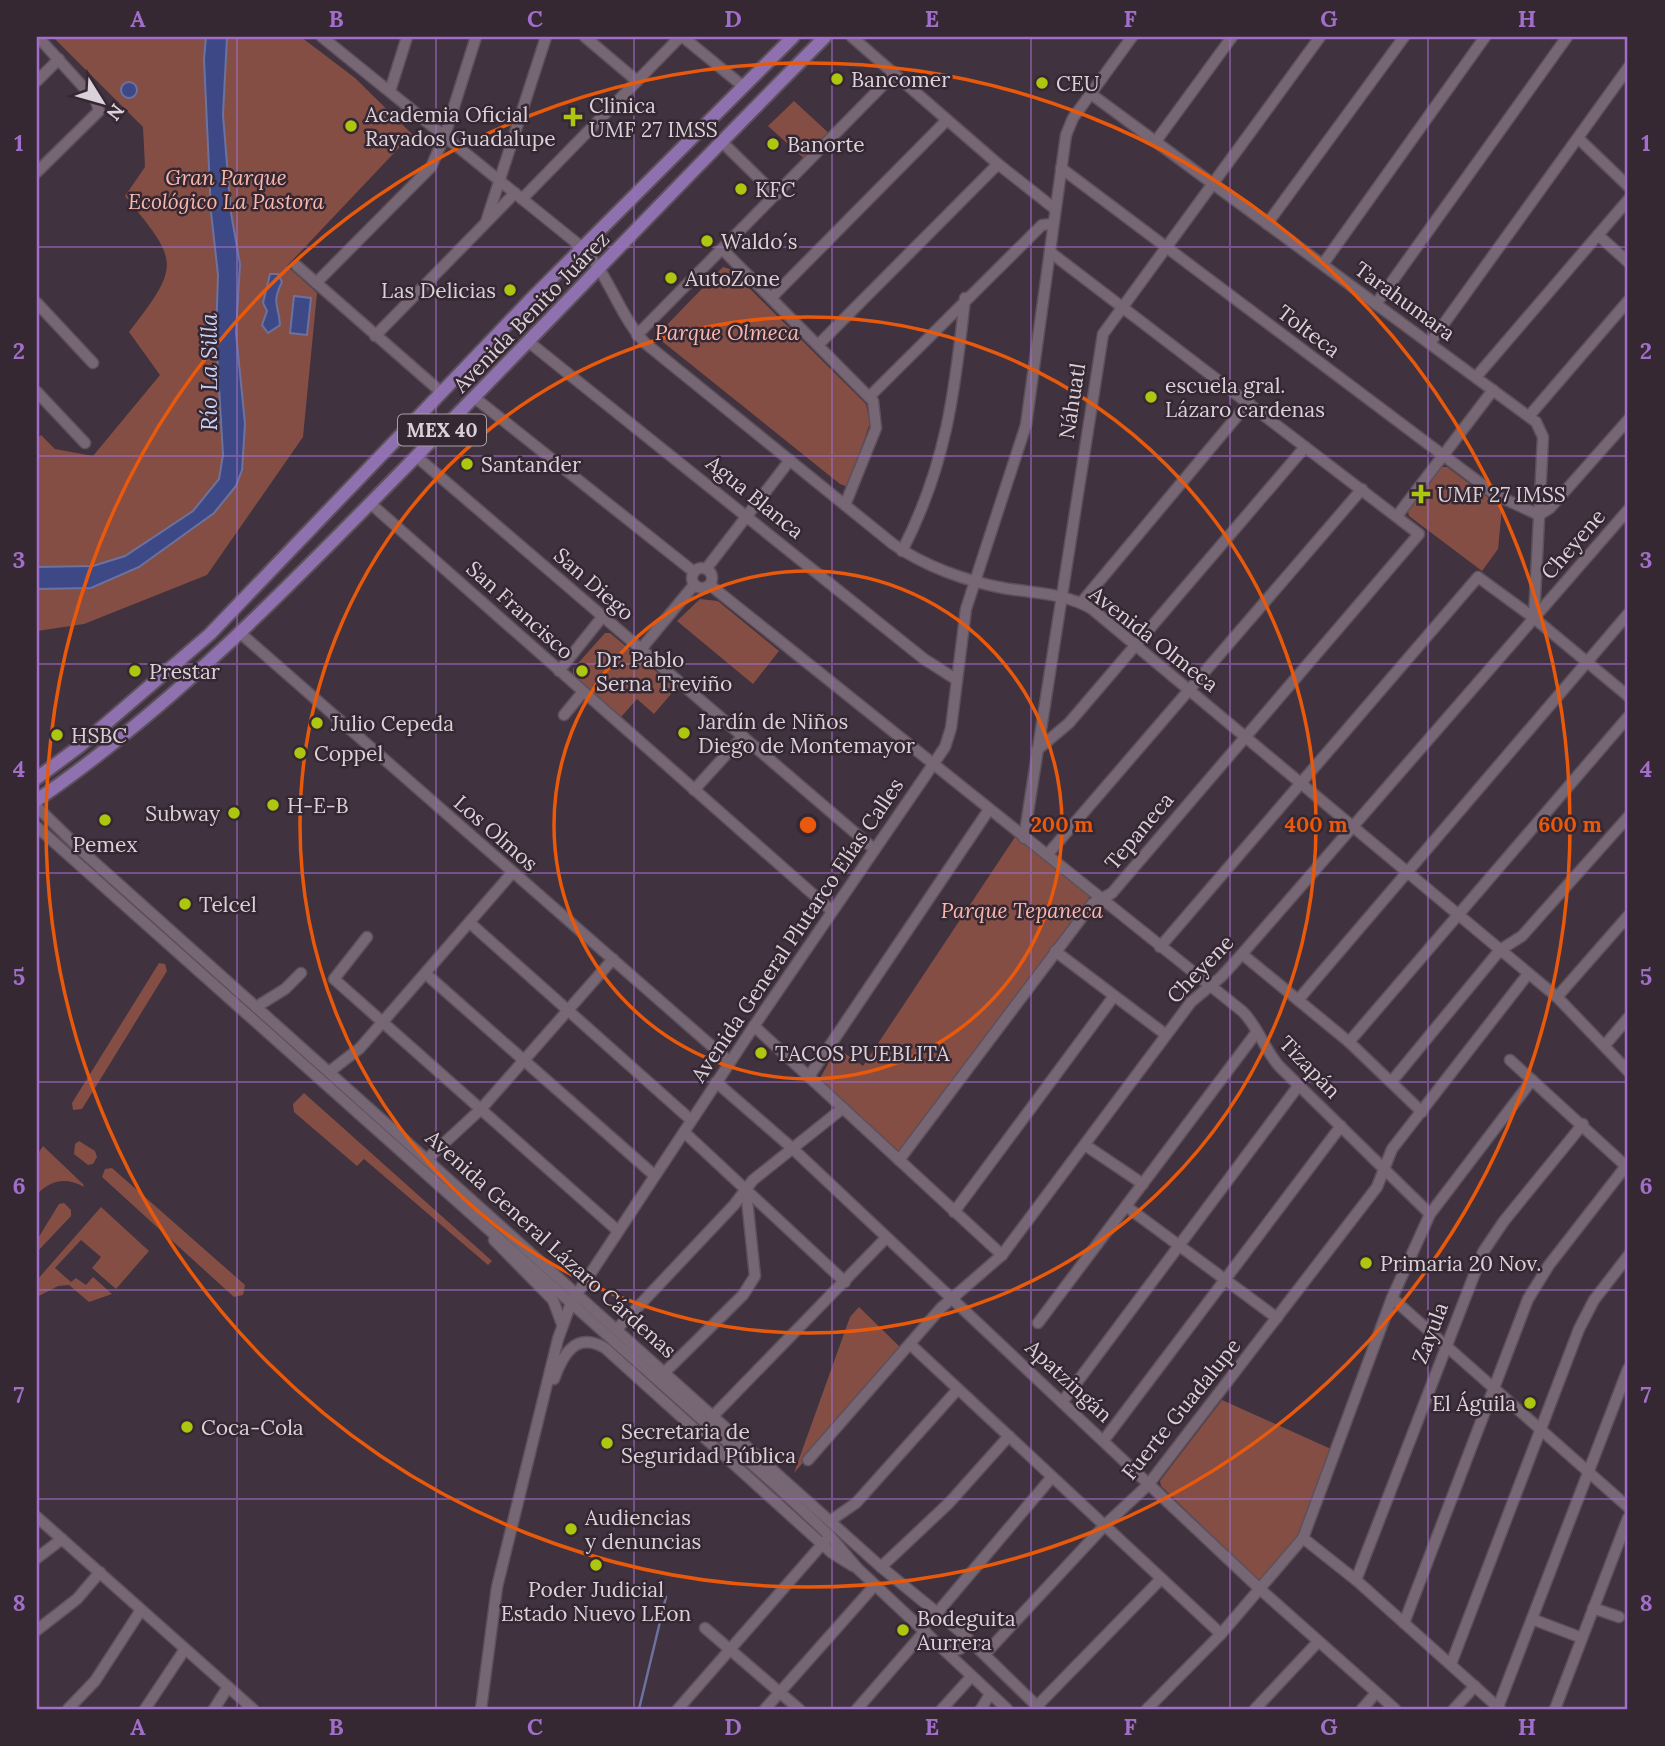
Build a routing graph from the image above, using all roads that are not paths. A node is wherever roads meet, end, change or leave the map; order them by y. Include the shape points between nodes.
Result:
1 (38, 37) edge
2 (322, 37) edge
3 (407, 37) edge
4 (477, 37) edge
5 (546, 37) edge
6 (585, 37) edge
7 (682, 37) edge
8 (793, 37) edge
9 (825, 37) edge
10 (852, 37) edge
11 (1132, 37) edge
12 (1232, 37) edge
13 (1320, 37) edge
14 (1404, 37) edge
15 (1485, 37) edge
16 (1567, 37) edge
17 (59, 60) junction
18 (1628, 68) edge
19 (894, 74) junction
20 (37, 81) edge
21 (637, 81) junction
22 (744, 87) junction
23 (390, 91) junction
24 (1091, 94) junction
25 (947, 120) junction
26 (446, 135) junction
27 (1579, 139) junction
28 (721, 141) junction
29 (1156, 141) junction
30 (998, 164) junction
31 (1062, 168) junction
32 (37, 172) edge
33 (498, 178) junction
34 (1212, 183) junction
35 (1628, 186) edge
36 (776, 195) junction
37 (519, 196) junction
38 (1628, 200) edge
39 (1055, 209) junction
40 (486, 222) junction
41 (1267, 223) junction
42 (1053, 224) junction
43 (1598, 235) junction
44 (1166, 247) junction
45 (584, 249) junction
46 (722, 249) junction
47 (1050, 252) junction
48 (1628, 262) edge
49 (1323, 264) junction
50 (297, 266) dead end
51 (601, 270) junction
52 (316, 283) junction
53 (771, 298) junction
54 (965, 298) junction
55 (1628, 301) edge
56 (37, 303) edge
57 (1376, 304) junction
58 (1121, 306) junction
59 (376, 335) junction
60 (638, 335) junction
61 (530, 343) junction
62 (1430, 343) junction
63 (819, 344) junction
64 (93, 363) dead end
65 (1476, 377) junction
66 (1493, 390) junction
67 (440, 392) junction
68 (870, 396) junction
69 (39, 397) edge
70 (475, 397) junction
71 (1249, 402) junction
72 (1529, 416) junction
73 (1628, 420) edge
74 (85, 443) dead end
75 (1305, 447) junction
76 (1443, 456) junction
77 (417, 457) junction
78 (790, 460) junction
79 (1362, 489) junction
80 (371, 504) junction
81 (845, 505) junction
82 (1628, 510) edge
83 (1538, 515) junction
84 (748, 516) junction
85 (1397, 516) junction
86 (902, 551) junction
87 (706, 569) junction
88 (694, 572) junction
89 (975, 581) junction
90 (694, 584) junction
91 (710, 585) junction
92 (258, 586) junction
93 (1060, 596) junction
94 (1081, 603) junction
95 (1628, 614) edge
96 (603, 617) junction
97 (1534, 618) junction
98 (240, 632) junction
99 (1136, 646) junction
100 (641, 649) junction
101 (1588, 662) junction
102 (559, 671) junction
103 (957, 680) junction
104 (1190, 691) junction
105 (583, 692) junction
106 (1628, 696) edge
107 (564, 715) dead end
108 (1628, 717) edge
109 (743, 736) junction
110 (1245, 736) junction
111 (1037, 750) junction
112 (933, 765) junction
113 (37, 778) edge
114 (1300, 782) junction
115 (694, 790) junction
116 (37, 800) edge
117 (37, 807) edge
118 (988, 811) junction
119 (1628, 817) edge
120 (37, 827) edge
121 (1355, 827) junction
122 (1024, 838) junction
123 (874, 849) junction
124 (1047, 855) junction
125 (1406, 872) junction
126 (512, 873) junction
127 (1101, 899) junction
128 (832, 911) junction
129 (1458, 914) junction
130 (1628, 916) edge
131 (470, 923) junction
132 (367, 937) dead end
133 (1160, 947) junction
134 (1500, 950) junction
135 (1055, 951) junction
136 (1242, 954) junction
137 (613, 959) junction
138 (301, 973) dead end
139 (203, 974) junction
140 (426, 974) junction
141 (1528, 974) junction
142 (1210, 985) junction
143 (236, 989) junction
144 (1114, 996) junction
145 (1557, 997) junction
146 (1298, 1000) junction
147 (256, 1007) junction
148 (569, 1009) junction
149 (1628, 1018) edge
150 (383, 1022) junction
151 (754, 1026) junction
152 (1256, 1033) junction
153 (1166, 1034) junction
154 (1349, 1042) junction
155 (1605, 1045) junction
156 (524, 1059) junction
157 (1510, 1060) dead end
158 (730, 1062) junction
159 (1628, 1071) edge
160 (329, 1072) junction
161 (810, 1076) junction
162 (1532, 1080) junction
163 (1392, 1081) junction
164 (716, 1082) junction
165 (1299, 1085) junction
166 (843, 1108) junction
167 (481, 1109) junction
168 (1422, 1112) junction
169 (691, 1120) junction
170 (1583, 1124) junction
171 (1340, 1126) junction
172 (684, 1132) junction
173 (1085, 1144) junction
174 (792, 1148) junction
175 (427, 1159) junction
176 (899, 1160) junction
177 (1627, 1167) edge
178 (1385, 1170) junction
179 (654, 1175) junction
180 (1143, 1184) junction
181 (746, 1189) junction
182 (1127, 1207) junction
183 (954, 1212) junction
184 (1430, 1214) junction
185 (479, 1220) junction
186 (617, 1230) junction
187 (886, 1238) junction
188 (1181, 1245) junction
189 (1002, 1255) junction
190 (1628, 1256) edge
191 (1227, 1279) junction
192 (845, 1282) junction
193 (577, 1292) junction
194 (951, 1298) junction
195 (1392, 1298) junction
196 (571, 1303) junction
197 (1277, 1318) junction
198 (1038, 1323) dead end
199 (562, 1325) junction
200 (617, 1329) junction
201 (1447, 1343) junction
202 (911, 1345) junction
203 (1628, 1369) edge
204 (665, 1372) junction
205 (655, 1378) junction
206 (1494, 1389) junction
207 (958, 1390) junction
208 (660, 1398) junction
209 (1063, 1401) junction
210 (714, 1415) junction
211 (541, 1416) junction
212 (1540, 1427) junction
213 (717, 1433) junction
214 (1009, 1436) junction
215 (1104, 1440) junction
216 (718, 1450) junction
217 (808, 1460) dead end
218 (1588, 1471) junction
219 (1052, 1477) junction
220 (1148, 1485) junction
221 (1628, 1507) edge
222 (37, 1517) edge
223 (1628, 1518) edge
224 (830, 1521) junction
225 (1105, 1525) junction
226 (830, 1536) junction
227 (1303, 1538) junction
228 (62, 1539) junction
229 (822, 1544) junction
230 (37, 1558) edge
231 (881, 1567) junction
232 (858, 1569) junction
233 (100, 1572) junction
234 (1160, 1580) junction
235 (1356, 1580) junction
236 (875, 1585) junction
237 (908, 1589) junction
238 (1261, 1590) junction
239 (895, 1604) junction
240 (1593, 1608) junction
241 (141, 1610) junction
242 (937, 1613) junction
243 (1619, 1617) dead end
244 (1532, 1619) junction
245 (1404, 1623) junction
246 (705, 1628) dead end
247 (37, 1630) edge
248 (925, 1631) junction
249 (961, 1633) junction
250 (1221, 1634) junction
251 (1582, 1638) junction
252 (1317, 1643) junction
253 (185, 1648) junction
254 (730, 1649) junction
255 (947, 1652) junction
256 (985, 1654) junction
257 (1451, 1664) junction
258 (971, 1677) junction
259 (1475, 1686) junction
260 (228, 1687) junction
261 (779, 1692) junction
262 (1376, 1693) junction
263 (990, 1694) junction
264 (1038, 1708) edge
265 (1499, 1708) edge
266 (68, 1709) edge
267 (145, 1709) edge
268 (214, 1709) edge
269 (253, 1709) edge
270 (481, 1709) edge
271 (678, 1709) edge
272 (765, 1709) edge
273 (799, 1709) edge
274 (857, 1709) edge
275 (942, 1709) edge
276 (981, 1709) edge
277 (1007, 1709) edge
278 (1147, 1709) edge
279 (1255, 1709) edge
280 (1362, 1709) edge
281 (1395, 1709) edge
282 (1454, 1709) edge
283 (1555, 1709) edge

1 - 17 street
2 - 23 street, Avenida Olmeca
3 - 23 street
4 - 26 street
5 - 33 street
6 - 21 street
7 - 21 street
7 - 22 street
8 - 22 main road, Avenida Benito Juárez / MEX 40
9 - 28 main road, Avenida Benito Juárez / MEX 40
10 - 19 street
11 - 24 street, Avenida General Plutarco Elías Calles
12 - 29 street
13 - 34 street, Náhuatl
14 - 41 street
15 - 49 street
16 - 57 street
17 - 20 street
17 - 32 street via 96,101 99,111
18 - 27 street
19 - 25 street
19 - 36 street
21 - 37 street
22 - 45 main road, Avenida Benito Juárez / MEX 40
23 - 26 street, Avenida Olmeca
24 - 29 street, Tarahumara
24 - 31 street, Avenida General Plutarco Elías Calles via 1069,127
25 - 30 street
25 - 53 street
26 - 33 street, Avenida Olmeca
26 - 52 street via 420,181
27 - 35 street
27 - 62 street
28 - 36 street
28 - 51 main road, Avenida Benito Juárez / MEX 40
29 - 34 street, Tarahumara
30 - 39 street
30 - 63 street
31 - 39 street, Avenida General Plutarco Elías Calles
31 - 44 street, Tolteca
33 - 37 street, Avenida Olmeca
33 - 40 street
34 - 41 street, Tarahumara
34 - 44 street, Náhuatl
36 - 46 street
37 - 40 street
37 - 45 street, Avenida Olmeca
38 - 43 street
39 - 42 street, Avenida General Plutarco Elías Calles
40 - 59 street
41 - 49 street, Tarahumara
42 - 47 street, Avenida General Plutarco Elías Calles
42 - 54 street via 1042,225
43 - 48 street
43 - 65 street
44 - 58 street, Náhuatl
44 - 76 street, Tolteca
45 - 51 street, Avenida Olmeca
45 - 67 main road, Avenida Benito Juárez / MEX 40
46 - 53 street
46 - 60 street
47 - 58 street
47 - 89 street, Avenida General Plutarco Elías Calles via 1026,425
49 - 57 street, Tarahumara
50 - 52 street
51 - 60 street, Avenida Olmeca
51 - 61 main road, Avenida Benito Juárez / MEX 40
52 - 59 street
53 - 63 street
54 - 68 street
54 - 86 street via 949,425
55 - 72 street
56 - 64 street
57 - 62 street, Tarahumara
58 - 71 street
58 - 93 street, Náhuatl via 1100,347
59 - 67 street
60 - 78 street, Avenida Olmeca
61 - 70 main road, Avenida Benito Juárez / MEX 40
61 - 84 street, Agua Blanca
62 - 65 street, Tarahumara
63 - 68 street
65 - 66 street, Tarahumara
66 - 72 street, Tarahumara
66 - 76 street
67 - 92 main road, Avenida Benito Juárez / MEX 40
68 - 81 street via 876,409 876,428
69 - 74 street
70 - 77 main road, Avenida Benito Juárez / MEX 40
70 - 88 street
71 - 75 street
71 - 94 street
72 - 83 street via 1541,428 1542,437
73 - 83 street via 1557,501
75 - 79 street
75 - 99 street
76 - 83 street, Tolteca via 1504,501
76 - 85 street
77 - 80 main road, Avenida Benito Juárez / MEX 40
77 - 96 street, San Diego
78 - 81 street, Avenida Olmeca
78 - 84 street
79 - 85 street
79 - 104 street
80 - 98 main road, Avenida Benito Juárez / MEX 40
80 - 102 street, San Francisco
81 - 86 street, Avenida Olmeca
82 - 97 street, Cheyene
83 - 97 street
84 - 87 street
84 - 103 street, Agua Blanca via 924,659
85 - 110 street, Tepaneca via 1419,534
86 - 89 street, Avenida Olmeca
87 - 88 street
87 - 91 street via 712,575
88 - 90 street
89 - 93 street, Avenida Olmeca
89 - 103 street, Avenida General Plutarco Elías Calles via 966,609
90 - 91 street via 704,589
90 - 100 street
91 - 112 street, Tizapán
92 - 98 main road
92 - 113 main road, Avenida Benito Juárez / MEX 40 via 180,662
93 - 94 street, Avenida Olmeca
93 - 111 street, Náhuatl
94 - 99 street, Avenida Olmeca
95 - 101 street
96 - 100 street, San Diego
96 - 102 street
97 - 101 street
97 - 114 street via 1478,577
97 - 121 street, Cheyene
98 - 116 main road, Avenida Benito Juárez / MEX 40 via 125,734
98 - 126 street, Los Olmos
99 - 104 street, Avenida Olmeca
99 - 111 street via 1058,735
100 - 109 street, San Diego
101 - 106 street
101 - 125 street
102 - 105 street, San Francisco
103 - 112 street, Avenida General Plutarco Elías Calles via 948,737
104 - 110 street, Avenida Olmeca
104 - 124 street
105 - 107 street
105 - 115 street, San Francisco
108 - 129 street
109 - 115 street
109 - 123 street, San Diego
110 - 114 street, Avenida Olmeca
110 - 127 street, Tepaneca via 1112,893
111 - 122 street, Náhuatl
112 - 118 street, Tizapán
112 - 123 street, Avenida General Plutarco Elías Calles
114 - 121 street, Avenida Olmeca
114 - 133 street
115 - 128 street, San Francisco
117 - 143 street, Avenida General Lázaro Cárdenas
118 - 122 street, Tizapán
118 - 161 street
119 - 134 street via 1522,936
120 - 139 street, Avenida General Lázaro Cárdenas
121 - 125 street, Avenida Olmeca
121 - 136 street, Cheyene
122 - 124 street, Tizapán
123 - 128 street, Avenida General Plutarco Elías Calles
124 - 127 street, Tizapán
125 - 129 street, Avenida Olmeca
125 - 146 street
126 - 131 street
126 - 137 street, Los Olmos
127 - 133 street, Tizapán
127 - 135 street, Tepaneca
128 - 151 street, Avenida General Plutarco Elías Calles
129 - 134 street, Avenida Olmeca
129 - 154 street
130 - 145 street
131 - 140 street
131 - 148 street
132 - 150 street via 334,979
133 - 142 street, Tizapán
134 - 141 street, Avenida Olmeca
134 - 163 street
135 - 144 street
135 - 176 street, Tepaneca
136 - 142 street, Cheyene
136 - 146 street
137 - 148 street
137 - 158 street, Los Olmos
138 - 147 street
139 - 143 street via 241,993
139 - 185 street, Avenida General Lázaro Cárdenas
140 - 150 street
140 - 156 street
141 - 145 street, Avenida Olmeca
141 - 168 street, Fuerte Guadalupe
142 - 152 street, Tizapán via 1247,1016
142 - 153 street, Cheyene
143 - 147 street, Avenida General Lázaro Cárdenas
144 - 153 street
144 - 183 street
145 - 155 street, Avenida Olmeca
146 - 154 street
147 - 160 street, Avenida General Lázaro Cárdenas
148 - 156 street
148 - 169 street
149 - 155 street
150 - 160 street
150 - 167 street
151 - 158 street, Avenida General Plutarco Elías Calles
151 - 161 street
152 - 165 street, Tizapán
152 - 180 street
153 - 173 street, Cheyene
154 - 163 street
155 - 159 street, Avenida Olmeca
156 - 167 street
156 - 179 street
157 - 162 street
158 - 164 street, Avenida General Plutarco Elías Calles
160 - 175 street, Avenida General Lázaro Cárdenas
161 - 166 street
162 - 170 street
162 - 184 street
163 - 168 street
164 - 169 street, Avenida General Plutarco Elías Calles
164 - 174 street, Apatzingán
165 - 171 street, Tizapán
165 - 188 street
166 - 174 street
166 - 176 street
167 - 175 street
167 - 186 street
168 - 178 street, Fuerte Guadalupe via 1392,1149
169 - 172 street, Avenida General Plutarco Elías Calles
170 - 177 street
170 - 201 street, Zayula via 1493,1237 1476,1267
171 - 178 street, Tizapán
171 - 191 street
172 - 179 street, Avenida General Plutarco Elías Calles
172 - 181 street
173 - 180 street
173 - 189 street, Cheyene
174 - 181 street
174 - 187 street, Apatzingán
175 - 193 street, Avenida General Lázaro Cárdenas
176 - 183 street
177 - 206 street via 1540,1278
178 - 184 street, Tizapán
178 - 197 street, Fuerte Guadalupe via 1377,1187
179 - 186 street, Avenida General Plutarco Elías Calles
180 - 182 street
181 - 192 street
181 - 200 street
181 - 204 street via 755,1276 743,1296
182 - 188 street
182 - 198 street
183 - 189 street
184 - 195 street
185 - 196 street, Avenida General Lázaro Cárdenas
185 - 199 street via 509,1258 553,1300
186 - 193 street, Avenida General Plutarco Elías Calles
187 - 192 street
187 - 194 street, Apatzingán
188 - 191 street
188 - 209 street
189 - 194 street, Cheyene
190 - 212 street via 1586,1314
191 - 197 street
191 - 215 street
192 - 210 street
193 - 196 street, Avenida General Plutarco Elías Calles
193 - 200 street, Avenida General Lázaro Cárdenas
194 - 202 street, Cheyene
194 - 209 street, Apatzingán
195 - 201 street
195 - 227 street
196 - 199 street, Avenida General Plutarco Elías Calles
196 - 205 street, Avenida General Lázaro Cárdenas
197 - 220 street, Fuerte Guadalupe
199 - 211 street, Avenida General Plutarco Elías Calles
200 - 204 street, Avenida General Lázaro Cárdenas
201 - 206 street
201 - 235 street, Zayula
202 - 207 street
202 - 217 street, Cheyene
203 - 218 street
204 - 210 street, Avenida General Lázaro Cárdenas
205 - 208 street
205 - 213 street, Avenida General Lázaro Cárdenas
206 - 212 street
206 - 245 street
207 - 214 street
207 - 224 street via 856,1503
208 - 211 street via 605,1348 581,1342 562,1358
208 - 216 street
209 - 215 street, Apatzingán
210 - 224 street, Avenida General Lázaro Cárdenas
211 - 270 street, Avenida General Plutarco Elías Calles via 497,1587
212 - 218 street
212 - 257 street
213 - 216 street
213 - 226 street, Avenida General Lázaro Cárdenas
214 - 219 street
214 - 231 street via 949,1503
215 - 220 street, Apatzingán
216 - 229 street
218 - 221 street
218 - 244 street
219 - 225 street
219 - 242 street
220 - 225 street, Fuerte Guadalupe
220 - 238 street, Apatzingán
222 - 228 street
223 - 240 street
224 - 231 street, Avenida General Lázaro Cárdenas
225 - 234 street
225 - 256 street, Fuerte Guadalupe
226 - 229 street
226 - 232 street, Avenida General Lázaro Cárdenas
227 - 235 street
227 - 238 street
228 - 230 street
228 - 233 street
229 - 232 street
229 - 254 street
231 - 237 street, Avenida General Lázaro Cárdenas
232 - 236 street, Avenida General Lázaro Cárdenas
233 - 241 street
233 - 247 street via 77,1599
234 - 250 street
234 - 264 street
235 - 245 street
236 - 239 street, Avenida General Lázaro Cárdenas
236 - 261 street
237 - 239 street via 897,1593
237 - 242 street, Avenida General Lázaro Cárdenas
238 - 250 street
238 - 252 street, Apatzingán
239 - 248 street, Avenida General Lázaro Cárdenas
240 - 243 street
240 - 251 street
241 - 253 street
241 - 266 street via 95,1681
242 - 249 street, Avenida General Lázaro Cárdenas
244 - 251 street
244 - 265 street
245 - 257 street
246 - 254 street
248 - 255 street, Avenida General Lázaro Cárdenas
248 - 274 street
249 - 255 street via 964,1642 960,1649
249 - 256 street, Avenida General Lázaro Cárdenas
250 - 278 street
251 - 283 street
252 - 262 street, Apatzingán
252 - 279 street
253 - 260 street
253 - 267 street
254 - 261 street
254 - 271 street
255 - 258 street, Avenida General Lázaro Cárdenas
256 - 264 street, Avenida General Lázaro Cárdenas
257 - 259 street
258 - 263 street, Avenida General Lázaro Cárdenas
258 - 275 street
259 - 265 street
259 - 282 street
260 - 268 street
260 - 269 street
261 - 272 street
261 - 273 street
262 - 280 street
262 - 281 street, Apatzingán
263 - 276 street
263 - 277 street, Avenida General Lázaro Cárdenas

